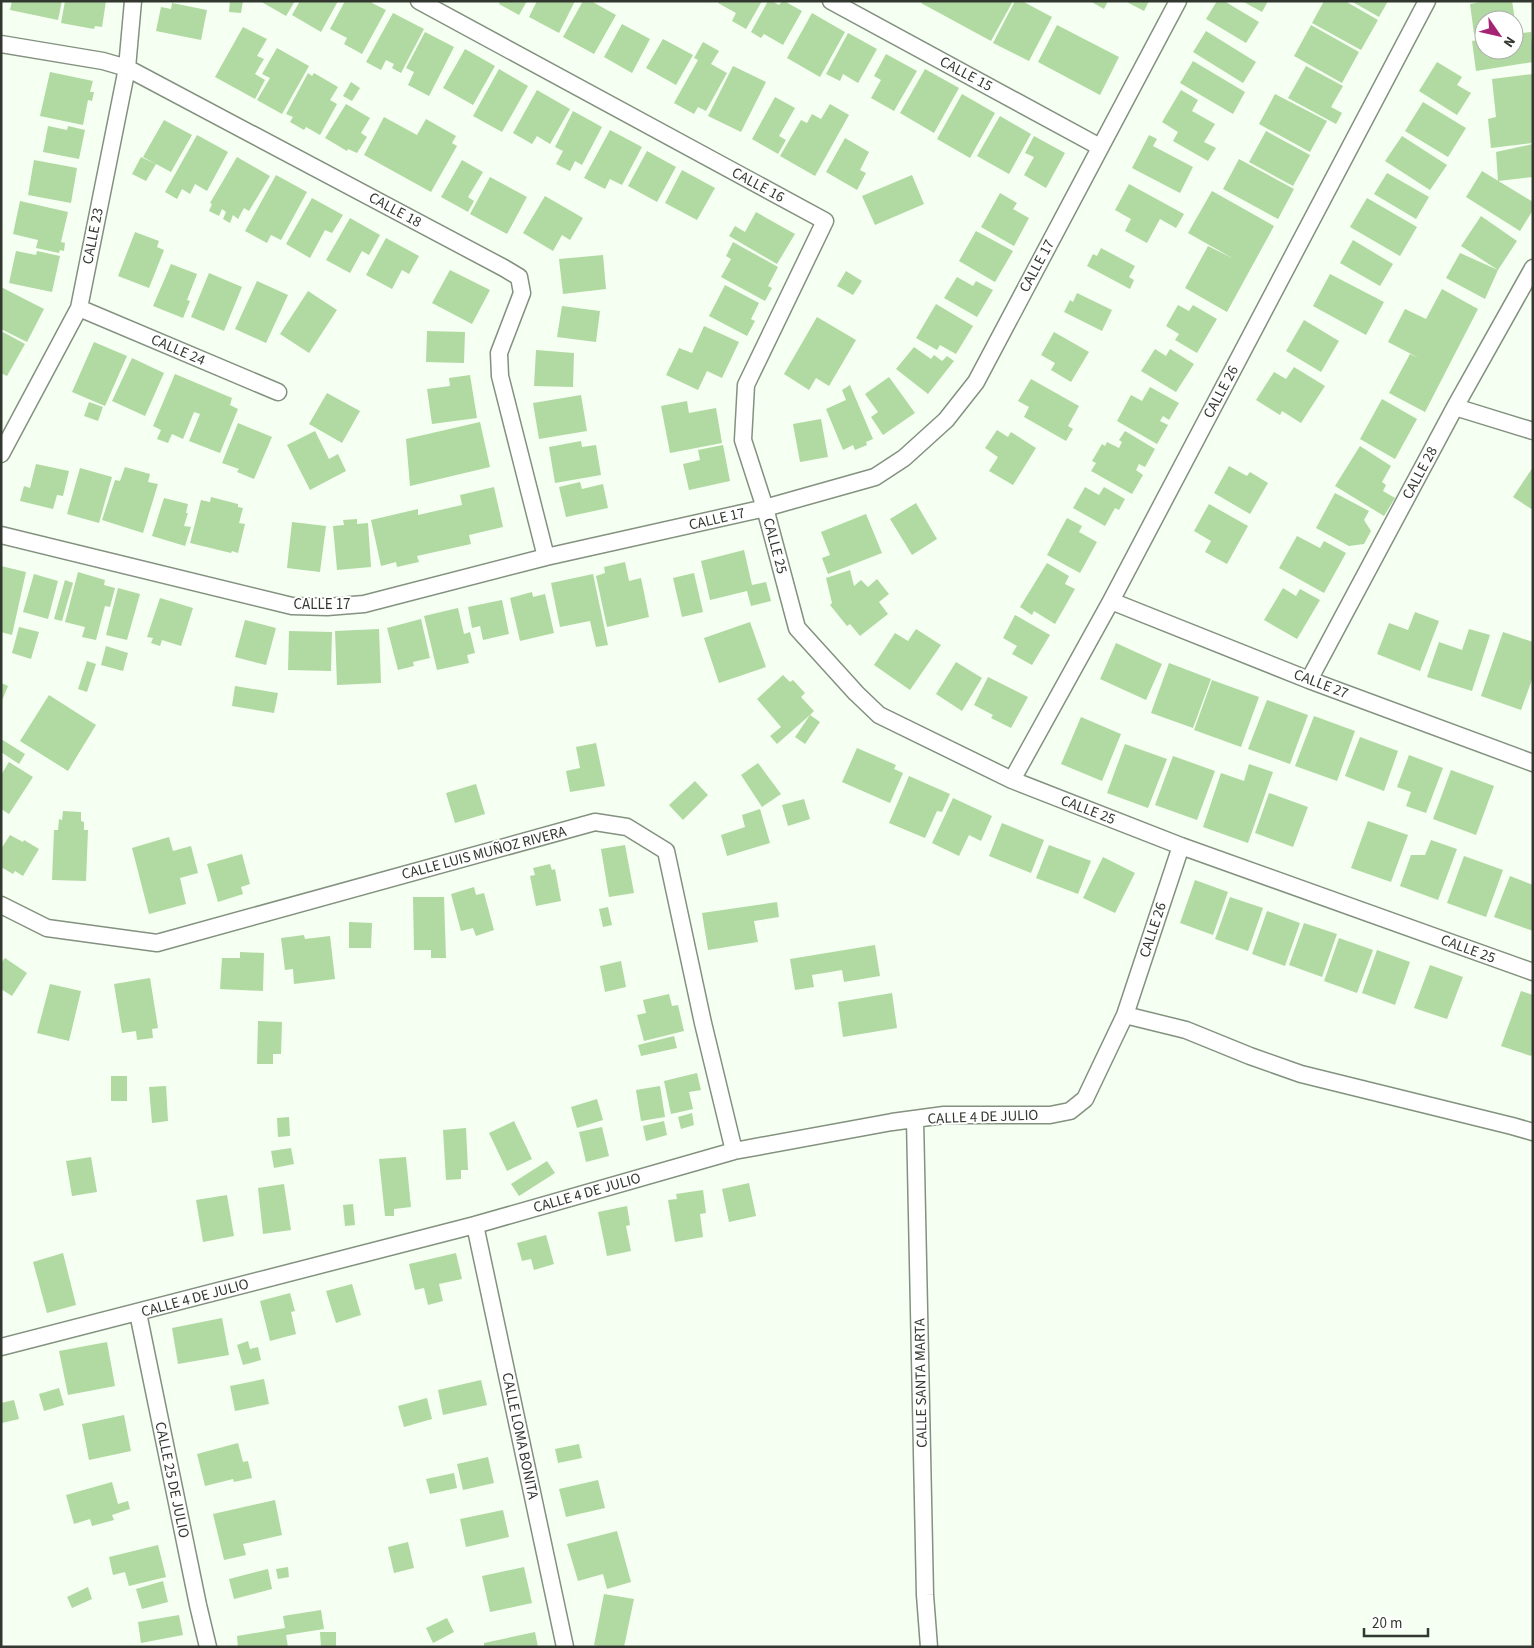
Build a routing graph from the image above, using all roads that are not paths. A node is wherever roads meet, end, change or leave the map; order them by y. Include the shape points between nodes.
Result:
1 (133, 1) edge
2 (419, 1) edge
3 (831, 1) edge
4 (1178, 1) edge
5 (1427, 1) edge
6 (1, 44) edge
7 (127, 68) junction
8 (1100, 147) junction
9 (1533, 268) edge
10 (79, 308) junction
11 (278, 392) dead end
12 (1455, 407) junction
13 (1533, 431) edge
14 (1, 454) edge
15 (765, 508) junction
16 (1, 535) edge
17 (546, 557) junction
18 (1111, 602) junction
19 (1310, 680) junction
20 (1533, 763) edge
21 (1012, 780) junction
22 (1181, 846) junction
23 (1, 905) edge
24 (1533, 972) edge
25 (1125, 1015) junction
26 (915, 1119) junction
27 (1533, 1132) edge
28 (734, 1151) junction
29 (475, 1225) junction
30 (138, 1313) junction
31 (1, 1347) edge
32 (208, 1647) edge
33 (565, 1647) edge
34 (929, 1647) edge

1 - 7 street, CALLE 23
2 - 15 street, CALLE 16 via 825,221 746,385 742,440
3 - 8 street, CALLE 15
4 - 8 street, CALLE 17
5 - 18 street, CALLE 26
6 - 7 street, CALLE 18
7 - 10 street, CALLE 23
7 - 17 street, CALLE 18 via 519,277 522,293 499,353 500,376
8 - 15 street, CALLE 17 via 976,382 946,420 904,458 875,477
9 - 12 street, CALLE 28
10 - 11 street, CALLE 24
10 - 14 street, CALLE 23
12 - 13 street
12 - 19 street, CALLE 28
15 - 17 street, CALLE 17
15 - 21 street, CALLE 25 via 796,628 879,715
16 - 17 street, CALLE 17 via 292,606 364,604
18 - 19 street, CALLE 27
18 - 21 street, CALLE 26
19 - 20 street, CALLE 27
21 - 22 street, CALLE 25
22 - 24 street, CALLE 25
22 - 25 street, CALLE 26
23 - 28 street, CALLE LUIS MUÑOZ RIVERA via 47,928 157,943 595,822 627,827 666,851
25 - 26 street, CALLE 4 DE JULIO via 1085,1099 1070,1111 1050,1115 944,1115
25 - 27 street via 1186,1030 1301,1074
26 - 28 street, CALLE 4 DE JULIO
26 - 34 street, CALLE SANTA MARTA via 925,1595
28 - 29 street, CALLE 4 DE JULIO
29 - 30 street, CALLE 4 DE JULIO
29 - 33 street, CALLE LOMA BONITA
30 - 31 street, CALLE 4 DE JULIO
30 - 32 street, CALLE 25 DE JULIO

